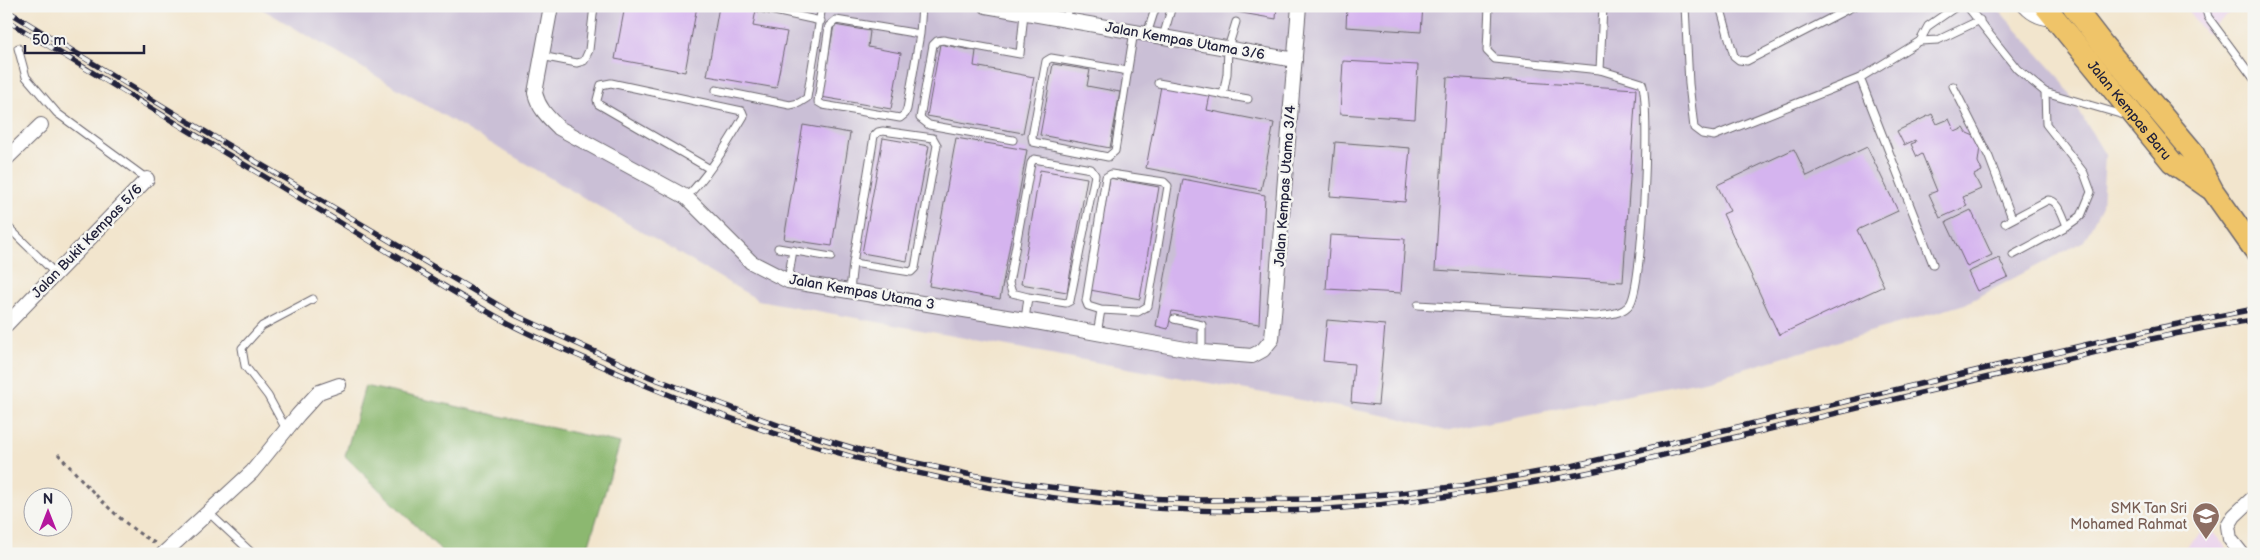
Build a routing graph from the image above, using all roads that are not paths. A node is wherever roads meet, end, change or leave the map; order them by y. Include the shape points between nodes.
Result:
1 (551, 6) edge
2 (594, 6) edge
3 (751, 6) edge
4 (822, 6) edge
5 (922, 6) edge
6 (988, 6) edge
7 (1070, 6) edge
8 (1172, 6) edge
9 (1299, 6) edge
10 (1489, 6) edge
11 (1603, 6) edge
12 (1685, 6) edge
13 (1720, 6) edge
14 (1854, 6) edge
15 (1957, 6) edge
16 (1967, 6) edge
17 (2025, 6) edge
18 (2073, 6) edge
19 (2079, 6) edge
20 (2205, 6) edge
21 (1153, 7) edge
22 (2050, 12) edge
23 (1024, 13) junction
24 (1065, 20) junction
25 (1980, 20) junction
26 (821, 21) junction
27 (1236, 22) dead end
28 (1140, 33) junction
29 (920, 34) junction
30 (1163, 37) junction
31 (1920, 41) junction
32 (2104, 46) junction
33 (18, 48) dead end
34 (1228, 48) junction
35 (540, 56) junction
36 (1295, 60) junction
37 (1600, 70) junction
38 (1128, 71) junction
39 (1860, 78) junction
40 (2254, 79) edge
41 (1158, 83) dead end
42 (1953, 86) dead end
43 (716, 90) dead end
44 (2045, 92) junction
45 (1223, 95) junction
46 (1248, 99) dead end
47 (2134, 118) junction
48 (41, 125) dead end
49 (1013, 140) dead end
50 (6, 159) edge
51 (710, 169) junction
52 (147, 179) joint
53 (2214, 191) junction
54 (686, 197) junction
55 (2012, 218) junction
56 (2005, 223) dead end
57 (6, 225) edge
58 (2067, 226) junction
59 (778, 248) dead end
60 (2254, 249) edge
61 (793, 250) junction
62 (2013, 255) dead end
63 (831, 256) dead end
64 (854, 263) junction
65 (1933, 264) dead end
66 (56, 274) junction
67 (788, 281) junction
68 (850, 290) junction
69 (1028, 297) junction
70 (313, 299) dead end
71 (1418, 305) dead end
72 (1101, 310) junction
73 (1174, 318) dead end
74 (1025, 320) junction
75 (6, 325) edge
76 (1097, 334) junction
77 (1202, 352) junction
78 (1252, 356) joint
79 (339, 385) dead end
80 (286, 429) junction
81 (2254, 498) edge
82 (208, 512) junction
83 (164, 552) edge
84 (253, 554) edge
85 (2242, 554) edge

1 - 35 street, Jalan Kempas Utama 3
2 - 35 lane via 589,50 584,61 578,63
3 - 26 lane
4 - 26 lane
5 - 29 lane
6 - 23 street, Jalan Kempas Utama 3/6
7 - 24 lane
8 - 30 lane
9 - 36 street, Jalan Kempas Utama 3/4
10 - 37 lane via 1488,51 1495,59
11 - 37 lane
12 - 39 lane via 1694,128 1702,134 1714,136
13 - 14 lane via 1734,56 1747,61
15 - 31 lane via 1928,26
16 - 25 lane
17 - 22 street, Jalan Kempas Baru via 2042,18
18 - 32 main road, Jalan Kempas Baru
19 - 32 main road
20 - 40 lane via 2208,17
21 - 28 lane
22 - 47 main road, Jalan Kempas Baru
23 - 24 street, Jalan Kempas Utama 3/6
23 - 49 lane via 1020,54 943,40 933,45 920,118 929,125
24 - 28 street, Jalan Kempas Utama 3/6
25 - 31 lane via 1938,40
25 - 44 lane via 2017,69
26 - 43 lane via 807,98 790,105
27 - 34 lane
28 - 30 street, Jalan Kempas Utama 3/6
28 - 38 lane
29 - 29 lane via 907,109 900,118 818,102 830,26 836,20
30 - 34 street, Jalan Kempas Utama 3/6
31 - 39 lane
32 - 53 main road, Jalan Kempas Baru via 2192,151
33 - 52 lane via 26,77 57,113
34 - 36 street, Jalan Kempas Utama 3/6
34 - 45 lane
35 - 54 street, Jalan Kempas Utama 3 via 535,93 538,105 559,128
36 - 78 street, Jalan Kempas Utama 3/4 via 1272,339
37 - 71 lane via 1642,83 1645,90 1645,194 1636,290 1630,304 1618,313 1595,316
38 - 38 lane via 1112,155 1108,157 1033,142 1046,61 1051,58
39 - 65 lane
41 - 45 lane
42 - 55 lane via 1988,158
44 - 47 lane
44 - 58 lane via 2046,124 2084,173 2091,192 2081,216
45 - 46 lane
47 - 53 main road, Jalan Kempas Baru via 2172,162
48 - 50 street
51 - 51 lane via 744,116 742,111 611,83 601,85 598,104
51 - 54 lane
52 - 66 street, Jalan Bukit Kempas 5/6
53 - 60 main road, Jalan Kempas Baru
54 - 67 street, Jalan Kempas Utama 3 via 752,262
55 - 56 lane
55 - 58 lane via 2052,200
57 - 66 lane
58 - 62 lane
59 - 61 lane
61 - 63 lane
61 - 67 lane
64 - 64 lane via 911,272 915,268 937,145 933,138 883,131 874,136
64 - 68 lane
66 - 75 street, Jalan Bukit Kempas 5/6
67 - 68 street, Jalan Kempas Utama 3
68 - 74 street, Jalan Kempas Utama 3
69 - 69 lane via 1070,301 1095,175 1091,168 1034,159 1031,163 1010,283 1012,292
69 - 74 lane
70 - 80 lane via 262,326 242,348 245,366 268,396
72 - 72 lane via 1138,312 1148,306 1168,186 1164,182 1111,174 1106,177 1086,301 1088,306
72 - 76 lane
73 - 77 lane via 1202,325
74 - 76 street, Jalan Kempas Utama 3
76 - 77 street, Jalan Kempas Utama 3
77 - 78 street, Jalan Kempas Utama 3
79 - 80 street via 319,392
80 - 82 street via 252,472
81 - 85 street via 2228,526 2230,539
82 - 83 street
82 - 84 lane

